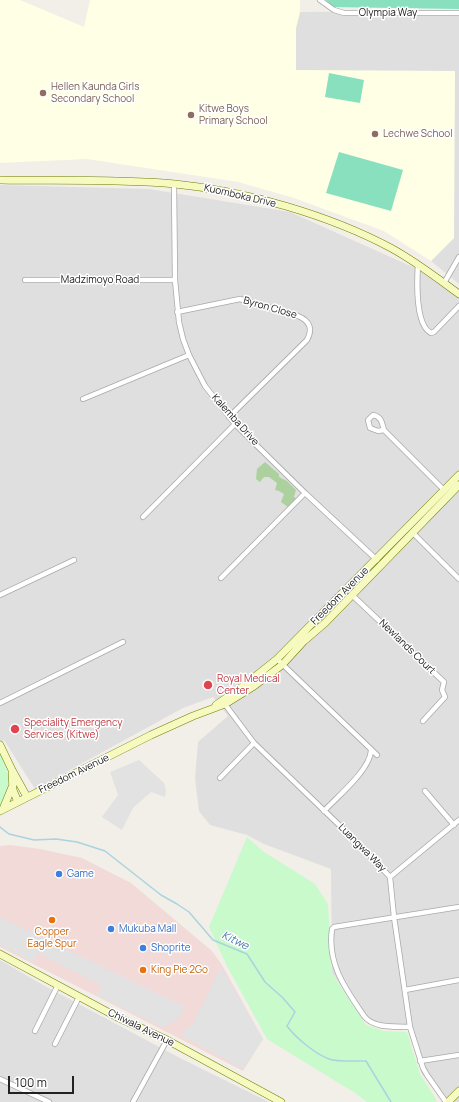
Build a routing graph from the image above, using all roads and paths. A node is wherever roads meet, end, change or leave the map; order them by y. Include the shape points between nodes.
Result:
1 (320, 0) edge
2 (459, 13) edge
3 (0, 180) edge
4 (174, 184) junction
5 (459, 258) edge
6 (418, 264) junction
7 (25, 280) dead end
8 (175, 280) junction
9 (444, 283) junction
10 (459, 294) edge
11 (459, 306) edge
12 (177, 312) junction
13 (189, 355) junction
14 (82, 398) dead end
15 (229, 416) junction
16 (235, 424) junction
17 (384, 430) dead end
18 (459, 474) edge
19 (459, 485) edge
20 (444, 490) junction
21 (305, 493) junction
22 (143, 517) dead end
23 (412, 532) junction
24 (74, 560) dead end
25 (378, 562) junction
26 (458, 576) edge
27 (221, 578) dead end
28 (0, 595) edge
29 (352, 595) junction
30 (123, 642) dead end
31 (280, 662) junction
32 (0, 702) edge
33 (223, 702) junction
34 (423, 721) dead end
35 (254, 743) junction
36 (0, 745) edge
37 (371, 750) junction
38 (377, 755) dead end
39 (12, 770) junction
40 (220, 778) dead end
41 (12, 785) junction
42 (425, 791) dead end
43 (27, 797) junction
44 (18, 802) junction
45 (2, 810) edge
46 (324, 810) junction
47 (459, 820) edge
48 (454, 825) junction
49 (390, 877) junction
50 (459, 907) edge
51 (394, 917) junction
52 (0, 954) edge
53 (459, 980) edge
54 (58, 985) junction
55 (405, 990) junction
56 (79, 997) junction
57 (410, 1026) junction
58 (35, 1031) dead end
59 (167, 1040) junction
60 (55, 1044) dead end
61 (459, 1055) edge
62 (420, 1061) junction
63 (0, 1079) edge
64 (459, 1091) edge
65 (49, 1102) edge
66 (133, 1102) edge
67 (282, 1102) edge
68 (447, 1102) edge

1 - 2 street, Olympia Way via 334,10 344,13
3 - 4 main road, Kuomboka Drive
4 - 6 main road, Kuomboka Drive via 221,190 306,213 391,248
4 - 8 street, Kalemba Drive
5 - 9 street
6 - 9 main road, Kuomboka Drive
6 - 11 street via 419,309 425,329 431,333 439,328
7 - 8 street, Madzimoyo Road
8 - 12 street, Kalemba Drive
9 - 10 main road, Kuomboka Drive
12 - 13 street, Kalemba Drive
12 - 15 street, Byron Close via 240,299 304,318 308,322 310,335 307,340
13 - 14 street
13 - 15 street, Kalemba Drive via 205,386
15 - 16 street, Kalemba Drive
16 - 21 street, Kalemba Drive
16 - 22 street
17 - 20 street
18 - 20 main road, Freedom Avenue
19 - 23 main road, Freedom Avenue
20 - 25 main road, Freedom Avenue
21 - 25 street, Kalemba Drive
21 - 27 street
23 - 25 main road, Freedom Avenue
23 - 26 street
24 - 28 street
25 - 29 main road, Freedom Avenue
25 - 31 main road, Freedom Avenue
29 - 31 main road, Freedom Avenue
29 - 34 street, Newlands Court via 444,682 442,690 446,697
30 - 32 street
31 - 33 main road, Freedom Avenue
31 - 37 street
33 - 35 street, Luangwa Way
33 - 43 main road, Freedom Avenue
35 - 40 street
35 - 46 street, Luangwa Way
36 - 39 main road
37 - 38 street
37 - 46 street via 370,761
39 - 41 main road
39 - 43 main road
41 - 44 main road
41 - 45 main road
42 - 48 street
43 - 44 main road, Freedom Avenue
44 - 45 main road, Freedom Avenue
46 - 49 street, Luangwa Way
47 - 48 street
48 - 49 street
49 - 51 street, Luangwa Way
50 - 51 street
51 - 55 street, Luangwa Way
51 - 57 street via 333,928 334,958 342,983 367,1020 376,1024
52 - 54 main road, Chiwala Avenue
53 - 55 street
54 - 56 main road, Chiwala Avenue
54 - 58 street
55 - 57 street, Luangwa Way
56 - 59 main road, Chiwala Avenue
56 - 60 street
57 - 62 street, Luangwa Way
59 - 66 street
59 - 67 main road, Chiwala Avenue
61 - 62 street
62 - 68 street, Luangwa Way via 427,1076
63 - 65 street
64 - 68 main road

